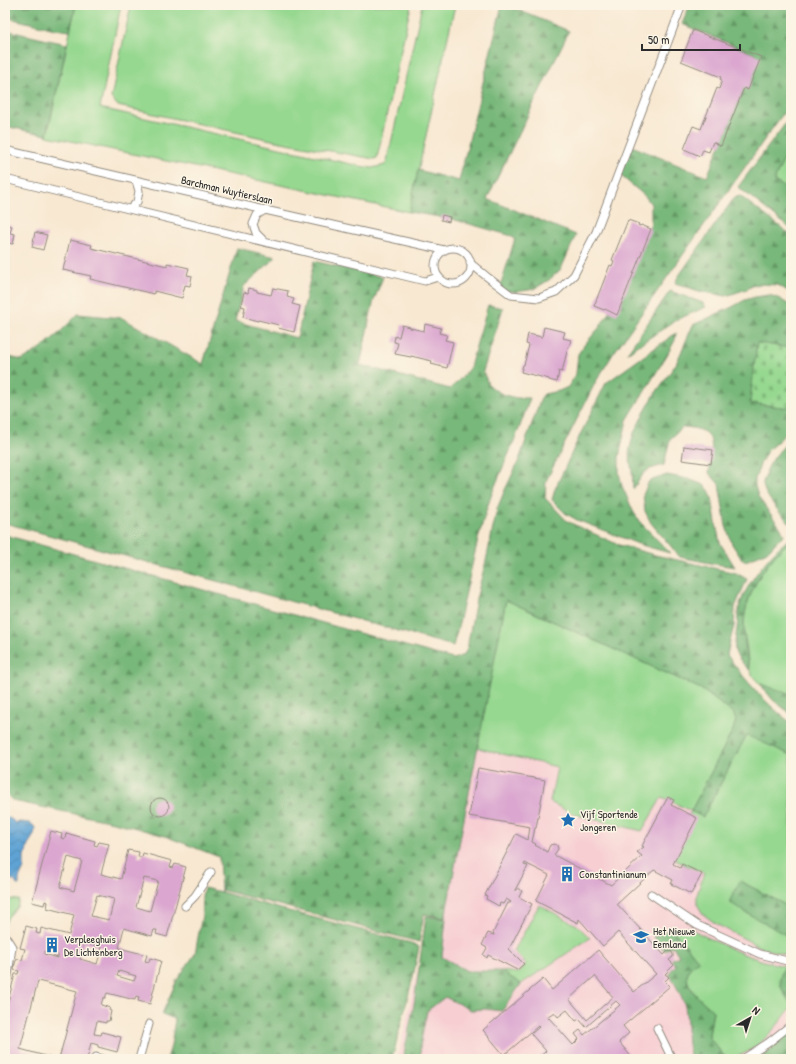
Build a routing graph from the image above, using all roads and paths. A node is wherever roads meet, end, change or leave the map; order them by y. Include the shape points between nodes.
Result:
1 (682, 5) edge
2 (5, 150) edge
3 (5, 179) edge
4 (136, 180) junction
5 (130, 209) junction
6 (266, 210) junction
7 (264, 242) junction
8 (444, 250) junction
9 (470, 263) junction
10 (438, 277) junction
11 (211, 872) dead end
12 (651, 894) dead end
13 (185, 906) dead end
14 (5, 936) edge
15 (791, 962) edge
16 (8, 975) dead end
17 (149, 1024) dead end
18 (791, 1025) edge
19 (657, 1028) dead end
20 (140, 1059) edge
21 (672, 1059) edge
22 (743, 1059) edge

1 - 9 lane via 596,232 574,275 556,292 539,298 518,296 511,295
2 - 4 lane, Barchman Wuytierslaan
3 - 5 lane
4 - 5 lane via 139,191 137,202
4 - 6 lane, Barchman Wuytierslaan
5 - 7 lane
6 - 7 lane via 257,214 253,224 256,233
6 - 8 lane, Barchman Wuytierslaan
7 - 10 lane via 425,281
8 - 9 lane via 454,248 463,251 470,259
8 - 10 lane via 435,262
9 - 10 lane via 466,278 457,284 446,283
11 - 13 lane
12 - 15 lane via 697,925 760,954
14 - 16 lane via 12,947
17 - 20 lane
18 - 22 lane
19 - 21 lane

